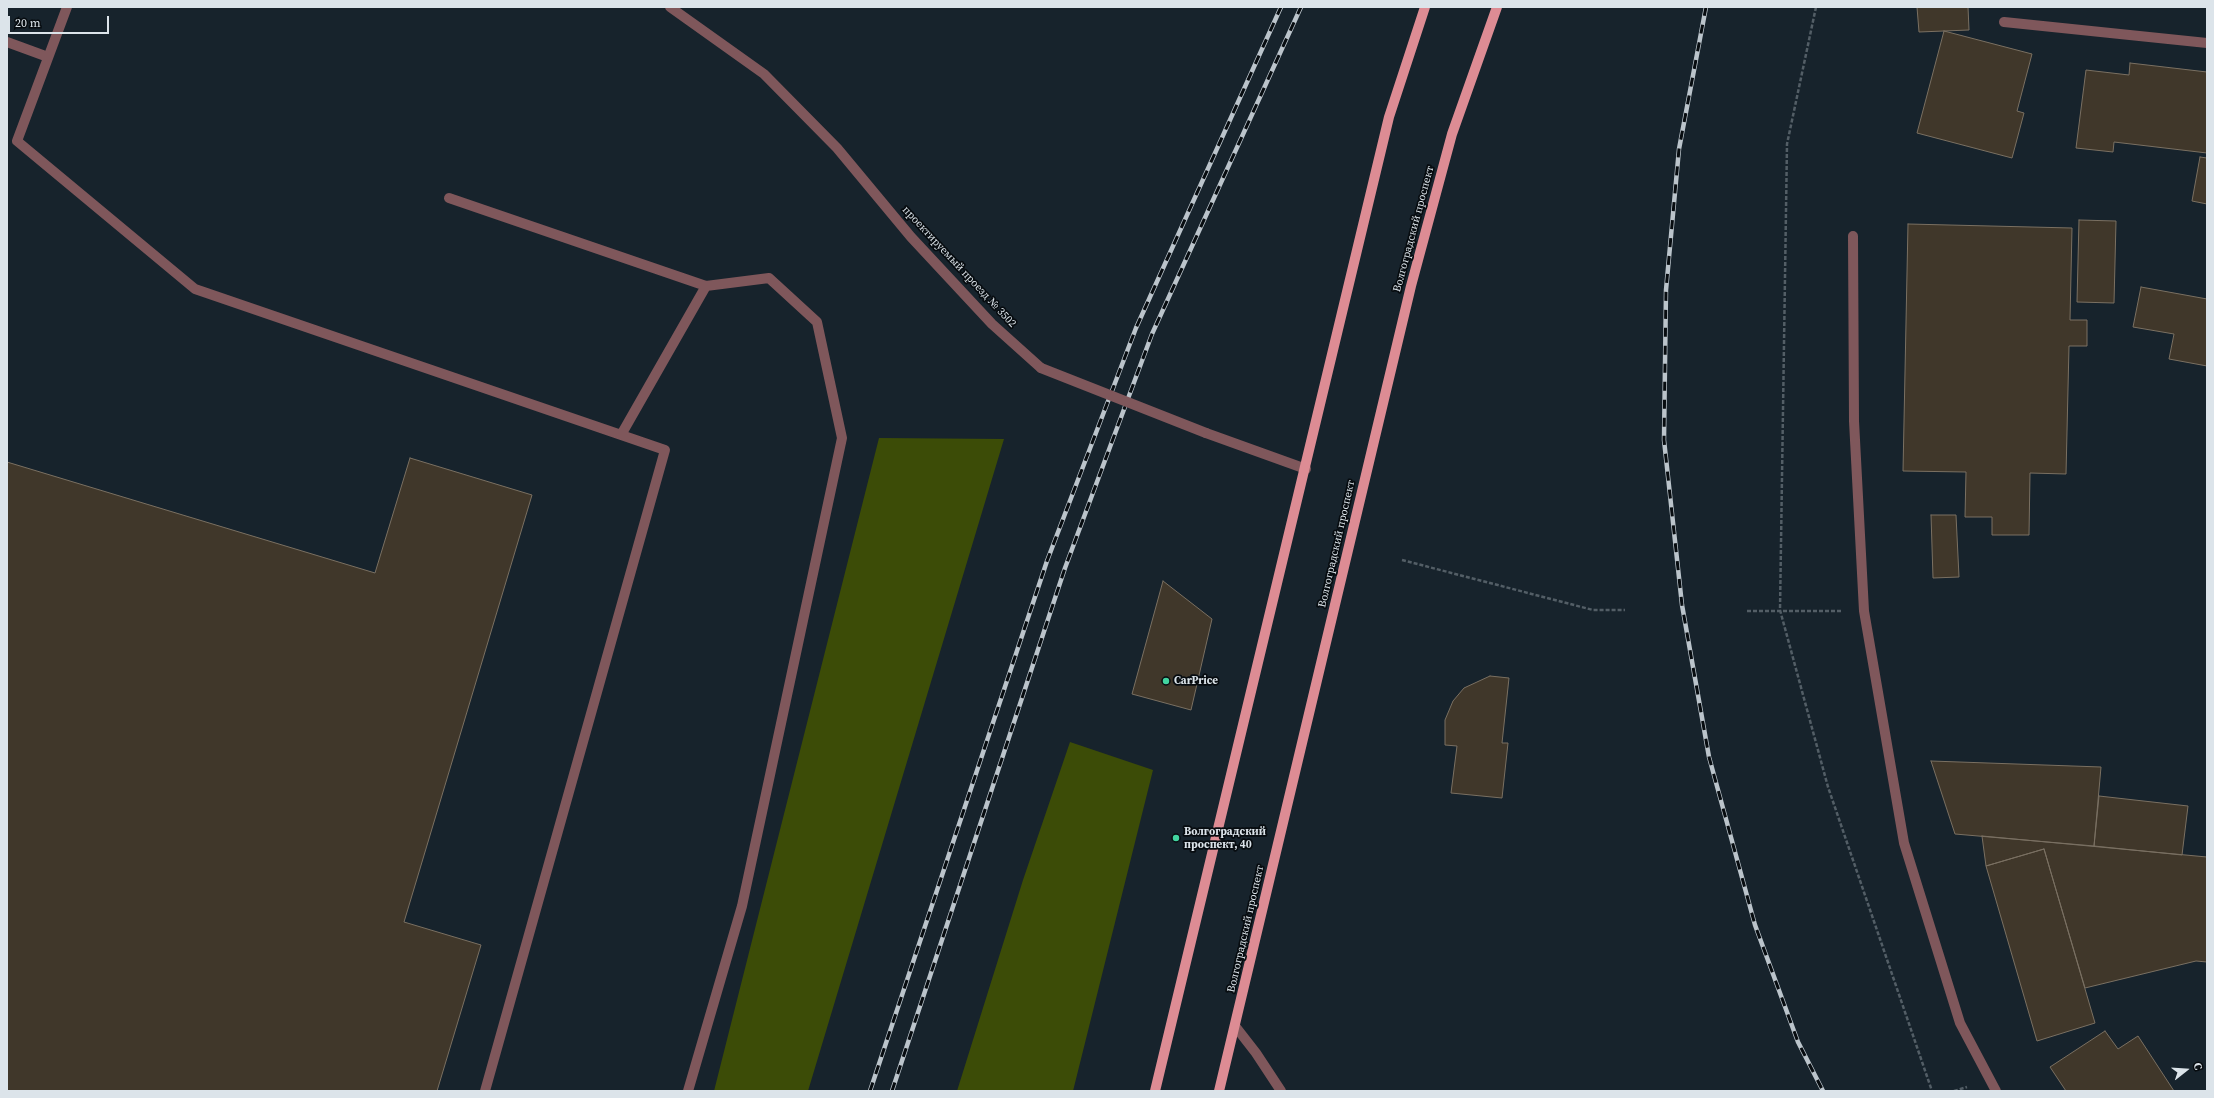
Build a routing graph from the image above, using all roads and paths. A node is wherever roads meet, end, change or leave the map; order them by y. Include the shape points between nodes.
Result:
1 (66, 7) edge
2 (670, 7) edge
3 (1425, 7) edge
4 (1497, 7) edge
5 (1816, 7) edge
6 (2004, 22) dead end
7 (7, 42) edge
8 (2207, 43) edge
9 (48, 57) junction
10 (449, 198) dead end
11 (1853, 236) dead end
12 (706, 286) junction
13 (621, 435) junction
14 (1306, 469) junction
15 (1402, 560) dead end
16 (1625, 610) dead end
17 (1747, 610) dead end
18 (1780, 610) junction
19 (1864, 611) junction
20 (1235, 1026) junction
21 (485, 1091) edge
22 (688, 1091) edge
23 (1155, 1091) edge
24 (1219, 1091) edge
25 (1281, 1091) edge
26 (1932, 1091) edge
27 (1996, 1091) edge

1 - 9 street
2 - 14 street, проектируемый проезд № 3502, bridge via 764,74 837,148 911,237 992,324 1041,368
3 - 14 main road via 1389,117
4 - 20 main road, Волгоградский проспект via 1452,134 1411,286
5 - 18 path via 1787,144
6 - 8 street
7 - 9 street
9 - 13 street via 17,141 195,289
10 - 12 street
11 - 19 street via 1854,421
12 - 13 street
12 - 22 street via 769,278 817,322 842,438 742,906
13 - 21 street via 665,450
14 - 23 main road
15 - 16 path via 1593,610
17 - 18 path
18 - 19 path
18 - 26 path via 1828,787
19 - 27 street via 1904,843 1960,1023
20 - 24 main road, Волгоградский проспект
20 - 25 street

